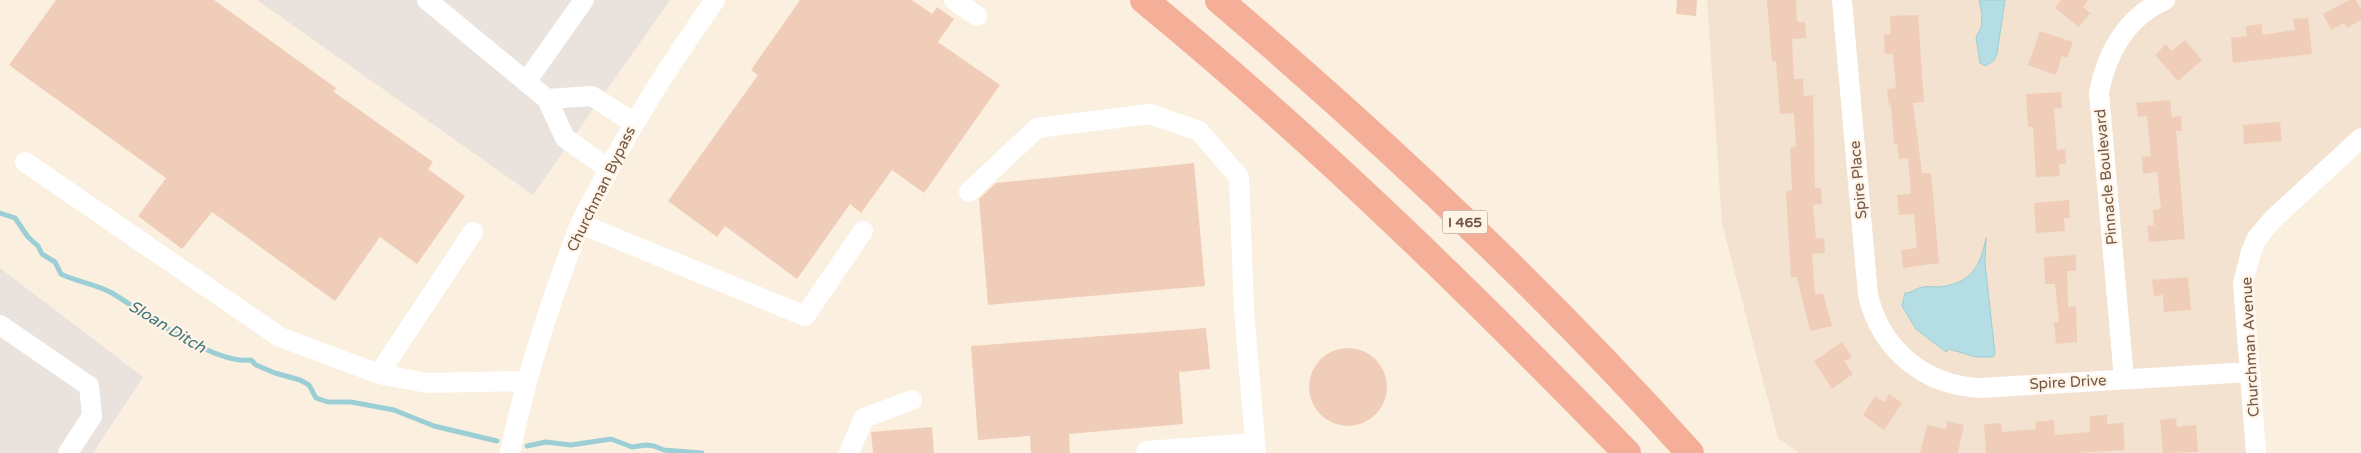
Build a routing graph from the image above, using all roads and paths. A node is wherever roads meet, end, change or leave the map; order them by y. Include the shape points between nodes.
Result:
1 (427, 0) edge
2 (584, 0) edge
3 (715, 0) edge
4 (954, 0) edge
5 (1144, 0) edge
6 (1219, 0) edge
7 (1842, 0) edge
8 (2155, 2) edge
9 (977, 16) dead end
10 (526, 82) junction
11 (547, 99) junction
12 (634, 123) junction
13 (2361, 138) edge
14 (25, 162) dead end
15 (609, 168) junction
16 (969, 192) dead end
17 (581, 224) junction
18 (863, 231) dead end
19 (473, 232) dead end
20 (0, 325) edge
21 (1896, 352) joint
22 (2250, 372) junction
23 (379, 374) junction
24 (2124, 379) junction
25 (526, 381) junction
26 (912, 400) dead end
27 (1255, 448) edge
28 (68, 453) edge
29 (510, 453) edge
30 (849, 453) edge
31 (1146, 453) edge
32 (1627, 453) edge
33 (1690, 453) edge
34 (2256, 453) edge

1 - 10 street
2 - 10 street
3 - 12 street, Churchman Bypass
4 - 9 street
5 - 32 highway via 1347,175 1493,316
6 - 33 highway, I 465 via 1364,127 1452,210 1595,351
7 - 21 street, Spire Place via 1866,283 1874,316
8 - 24 street, Pinnacle Boulevard via 2134,20 2116,43 2104,67 2099,93
10 - 11 street
11 - 12 street via 592,96
11 - 15 street via 565,138
12 - 15 street, Churchman Bypass
13 - 22 street, Churchman Avenue via 2273,219 2254,245 2244,283
14 - 23 street via 280,337
15 - 17 street, Churchman Bypass
16 - 27 street via 1037,128 1150,114 1199,132 1239,177 1244,310
17 - 18 street via 805,316
17 - 25 street, Churchman Bypass via 550,303
19 - 23 street
20 - 28 street via 88,386 92,416
21 - 24 street, Spire Drive via 1931,377 1963,386 1981,388
22 - 24 street, Spire Drive
22 - 34 street, Churchman Avenue
23 - 25 street via 427,384
25 - 29 street, Churchman Bypass
26 - 30 street via 864,418
27 - 31 street

